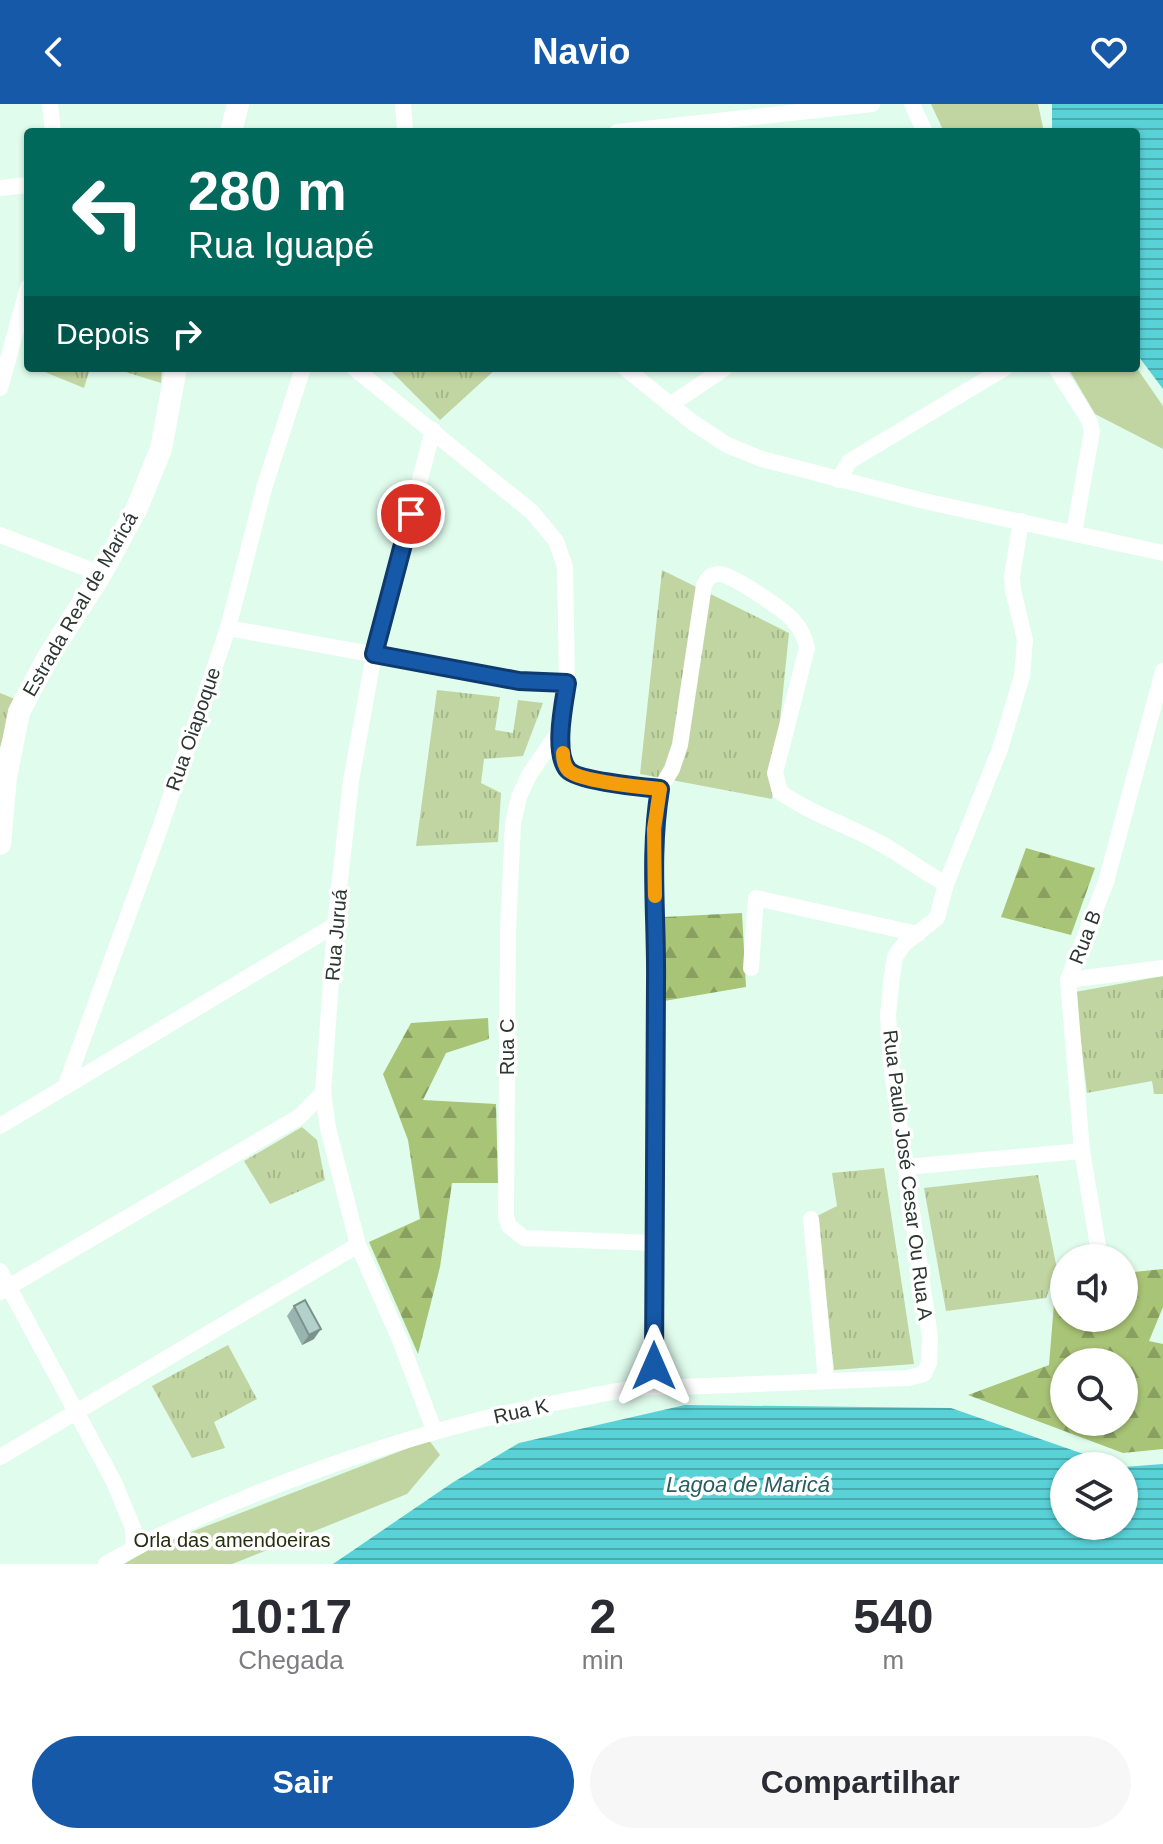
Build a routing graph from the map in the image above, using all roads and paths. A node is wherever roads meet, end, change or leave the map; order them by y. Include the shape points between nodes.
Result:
1 (50, 104) edge
2 (238, 104) edge
3 (403, 104) edge
4 (872, 104) edge
5 (912, 104) edge
6 (53, 128) edge
7 (232, 128) edge
8 (405, 128) edge
9 (663, 128) edge
10 (923, 128) edge
11 (24, 185) edge
12 (0, 188) edge
13 (24, 301) edge
14 (175, 372) edge
15 (302, 372) edge
16 (359, 372) edge
17 (630, 372) edge
18 (719, 372) edge
19 (998, 372) edge
20 (1059, 372) edge
21 (0, 388) edge
22 (670, 405) junction
23 (433, 430) junction
24 (838, 480) junction
25 (1021, 521) junction
26 (1074, 533) junction
27 (0, 535) edge
28 (1163, 553) edge
29 (101, 574) junction
30 (228, 628) junction
31 (374, 654) junction
32 (1163, 671) edge
33 (567, 683) junction
34 (560, 730) junction
35 (660, 789) junction
36 (0, 844) edge
37 (946, 884) junction
38 (335, 925) junction
39 (918, 934) junction
40 (751, 968) dead end
41 (1163, 968) edge
42 (1068, 980) junction
43 (66, 1085) junction
44 (323, 1093) junction
45 (299, 1117) junction
46 (0, 1126) edge
47 (328, 1128) junction
48 (1082, 1151) junction
49 (906, 1167) junction
50 (811, 1219) dead end
51 (654, 1243) junction
52 (1098, 1244) edge
53 (358, 1245) junction
54 (3, 1283) edge
55 (930, 1338) joint
56 (826, 1380) junction
57 (656, 1385) junction
58 (75, 1411) junction
59 (434, 1430) junction
60 (0, 1457) edge
61 (134, 1547) junction
62 (106, 1564) edge

1 - 6 street
2 - 7 main road
3 - 8 street
4 - 9 street
5 - 10 street
11 - 12 street
13 - 21 street
14 - 29 main road, Estrada Real de Maricá via 161,449
15 - 30 street, Rua Oiapoque via 265,485
16 - 23 street
17 - 22 street
18 - 22 street
19 - 24 street via 850,461
20 - 26 street via 1089,420 1091,442
22 - 24 street via 727,445
23 - 31 street, Rua Juruá
23 - 33 street via 532,512 556,541 565,567
24 - 25 street
25 - 26 street
25 - 37 street, Rua Paulo José Cesar Ou Rua A via 1012,576 1025,640 1022,676 1000,749
26 - 28 street
27 - 29 street
29 - 36 main road, Estrada Real de Maricá via 19,712
30 - 31 street
30 - 43 street, Rua Oiapoque
31 - 33 street via 519,681
31 - 38 street, Rua Juruá via 351,781
32 - 42 street, Rua B via 1106,882
33 - 34 street
34 - 35 street via 564,762 573,774
34 - 51 street, Rua C via 529,775 513,824 506,1216 509,1226 524,1238
35 - 37 street via 680,745 704,585 722,573 792,619 804,635 807,648 775,773 780,792 879,842
35 - 51 street via 653,856
37 - 39 street, Rua Paulo José Cesar Ou Rua A via 937,918
38 - 43 street
38 - 44 street, Rua Juruá
39 - 40 street via 756,898
39 - 49 street, Rua Paulo José Cesar Ou Rua A via 895,957 888,1015
41 - 42 street
42 - 48 street, Rua B
43 - 46 street
44 - 45 street
44 - 47 street, Rua Juruá
45 - 47 street
45 - 54 street
47 - 53 street, Rua Juruá
48 - 49 street
48 - 52 street, Rua B
49 - 55 street, Rua Paulo José Cesar Ou Rua A
50 - 56 street
51 - 57 street
53 - 58 street
53 - 59 street, Rua Juruá
54 - 58 street
55 - 56 street, Rua K via 924,1374
56 - 57 street, Rua K
57 - 59 street, Rua K
58 - 60 street
58 - 61 street via 119,1493 133,1528
59 - 61 street, Rua K via 304,1473
61 - 62 street, Rua K

